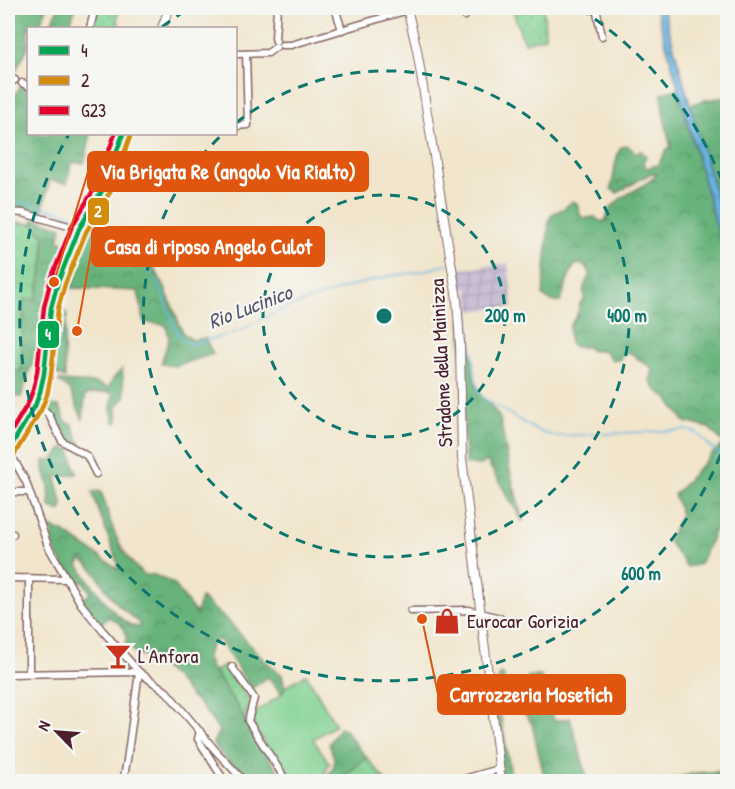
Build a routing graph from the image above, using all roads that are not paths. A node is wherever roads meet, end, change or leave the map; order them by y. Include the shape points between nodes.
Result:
1 (95, 8) edge
2 (277, 8) edge
3 (335, 8) edge
4 (462, 8) edge
5 (596, 8) edge
6 (167, 9) edge
7 (407, 9) edge
8 (465, 16) dead end
9 (90, 27) edge
10 (162, 27) edge
11 (342, 30) junction
12 (602, 36) dead end
13 (278, 44) junction
14 (237, 54) edge
15 (246, 54) junction
16 (8, 83) edge
17 (22, 83) edge
18 (237, 126) edge
19 (123, 135) edge
20 (8, 212) edge
21 (81, 226) junction
22 (35, 406) junction
23 (8, 450) edge
24 (96, 474) dead end
25 (8, 492) edge
26 (29, 492) junction
27 (8, 578) edge
28 (29, 578) junction
29 (67, 579) junction
30 (411, 611) dead end
31 (480, 612) junction
32 (500, 618) dead end
33 (232, 667) dead end
34 (139, 672) junction
35 (8, 674) edge
36 (29, 674) junction
37 (200, 731) junction
38 (499, 770) junction
39 (223, 781) edge
40 (123, 782) edge
41 (245, 782) edge
42 (287, 782) edge
43 (464, 782) edge
44 (501, 782) edge

1 - 9 street
2 - 13 street
3 - 11 street
4 - 8 street
5 - 12 street
6 - 10 main road
7 - 11 street
7 - 31 main road, Stradone della Mainizza via 457,299 462,458
11 - 13 street via 291,45
13 - 15 street via 268,53
14 - 15 street
15 - 18 street via 248,125
16 - 17 street
19 - 21 main road via 103,189
20 - 21 street
21 - 22 main road via 51,308 44,374
22 - 23 main road
22 - 24 street via 49,415 62,441 87,456
23 - 26 street
25 - 26 street
26 - 29 street via 48,546
27 - 28 street
28 - 29 street
28 - 36 street
29 - 34 street via 81,604
30 - 31 street
31 - 32 street
31 - 38 main road, Stradone della Mainizza
33 - 42 street via 254,698 248,721
34 - 36 street
34 - 37 street via 167,692
34 - 40 street
35 - 36 street
37 - 39 street via 198,739
37 - 41 street
38 - 43 street
38 - 44 main road, Stradone della Mainizza

